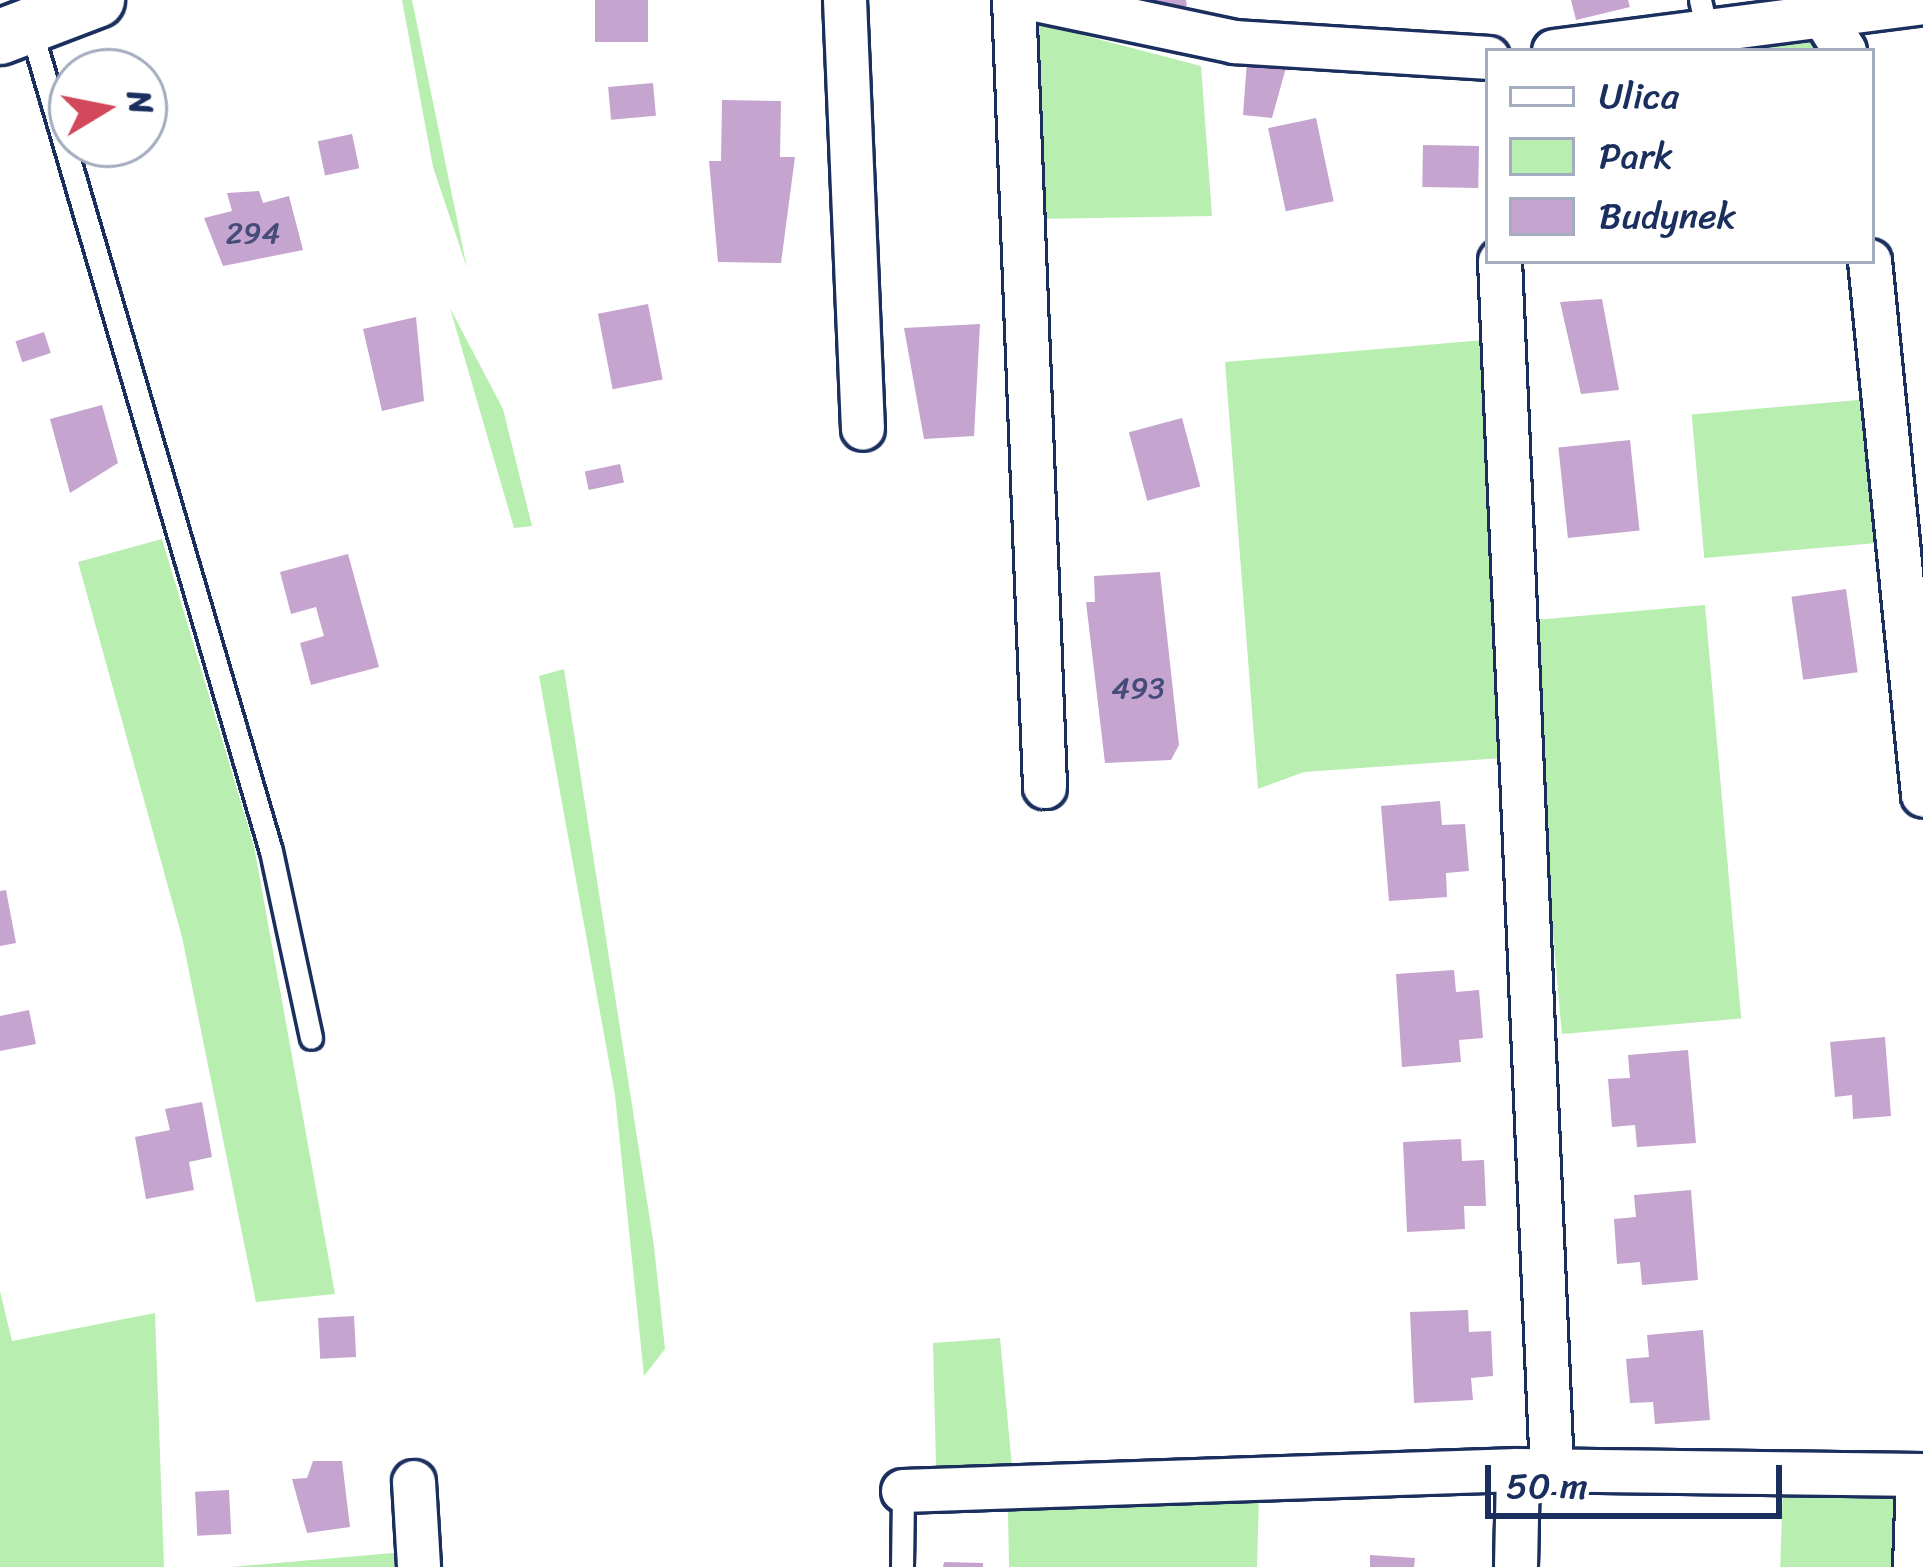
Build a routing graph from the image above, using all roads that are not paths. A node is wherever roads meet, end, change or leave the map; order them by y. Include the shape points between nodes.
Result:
1 (97, 0) edge
2 (845, 0) edge
3 (1014, 0) edge
4 (1036, 0) edge
5 (1923, 3) edge
6 (1820, 13) junction
7 (1704, 15) edge
8 (15, 31) edge
9 (1566, 48) edge
10 (1842, 48) edge
11 (1485, 58) edge
12 (1501, 264) edge
13 (1870, 264) edge
14 (863, 428) dead end
15 (1045, 787) dead end
16 (1923, 795) edge
17 (311, 1038) dead end
18 (1535, 1470) junction
19 (1920, 1475) edge
20 (414, 1482) dead end
21 (903, 1491) joint
22 (419, 1567) edge
23 (902, 1567) edge
24 (1516, 1567) edge
25 (1915, 1567) edge

1 - 8 street
2 - 14 street
3 - 15 street
4 - 11 street via 1235,42
5 - 6 street
6 - 7 street
6 - 10 street
7 - 9 street
8 - 17 lane via 271,851
12 - 18 street
13 - 16 street
18 - 19 street
18 - 21 street
18 - 24 street
19 - 25 street
20 - 22 street
21 - 23 lane

